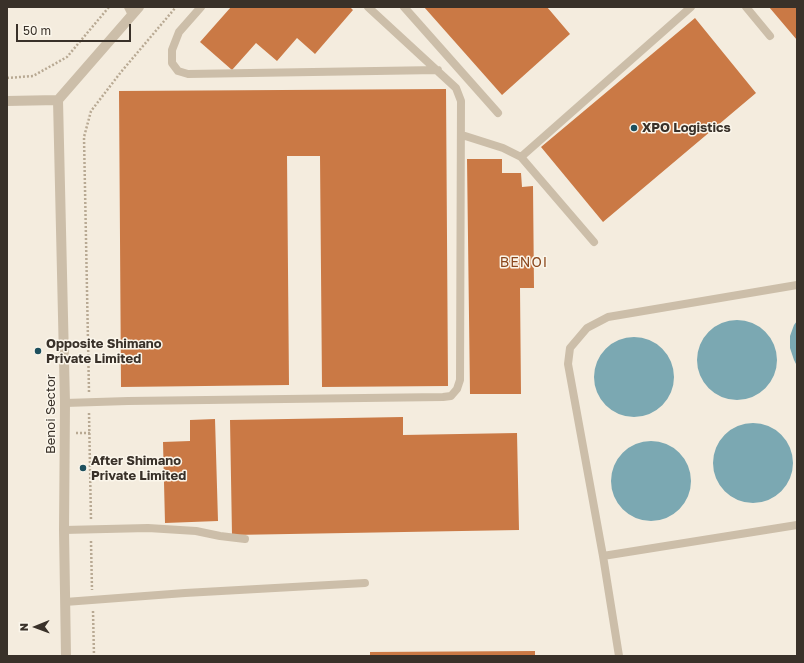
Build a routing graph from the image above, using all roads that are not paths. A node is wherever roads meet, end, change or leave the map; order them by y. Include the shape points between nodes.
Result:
1 (139, 7) edge
2 (201, 7) edge
3 (368, 7) edge
4 (404, 7) edge
5 (690, 7) edge
6 (746, 7) edge
7 (130, 11) edge
8 (770, 36) dead end
9 (438, 70) junction
10 (58, 100) junction
11 (7, 101) edge
12 (498, 113) dead end
13 (462, 135) junction
14 (521, 157) junction
15 (594, 242) dead end
16 (797, 285) edge
17 (65, 403) junction
18 (797, 525) edge
19 (64, 530) junction
20 (245, 539) dead end
21 (603, 556) junction
22 (365, 583) dead end
23 (65, 602) junction
24 (66, 656) edge
25 (619, 656) edge

1 - 7 street
2 - 9 lane via 179,32 172,50 172,64 188,74
3 - 9 lane
4 - 12 lane
5 - 14 lane
6 - 8 lane
7 - 10 street
9 - 13 lane via 456,88 461,101
10 - 11 street
10 - 17 street, Benoi Sector
13 - 14 lane via 503,148
13 - 17 lane via 460,380 451,396
14 - 15 lane
16 - 21 lane via 608,317 587,328 570,348 568,364
17 - 19 street, Benoi Sector
18 - 21 lane
19 - 20 lane via 148,528 196,531
19 - 23 street, Benoi Sector
21 - 25 lane
22 - 23 lane
23 - 24 street, Benoi Sector

